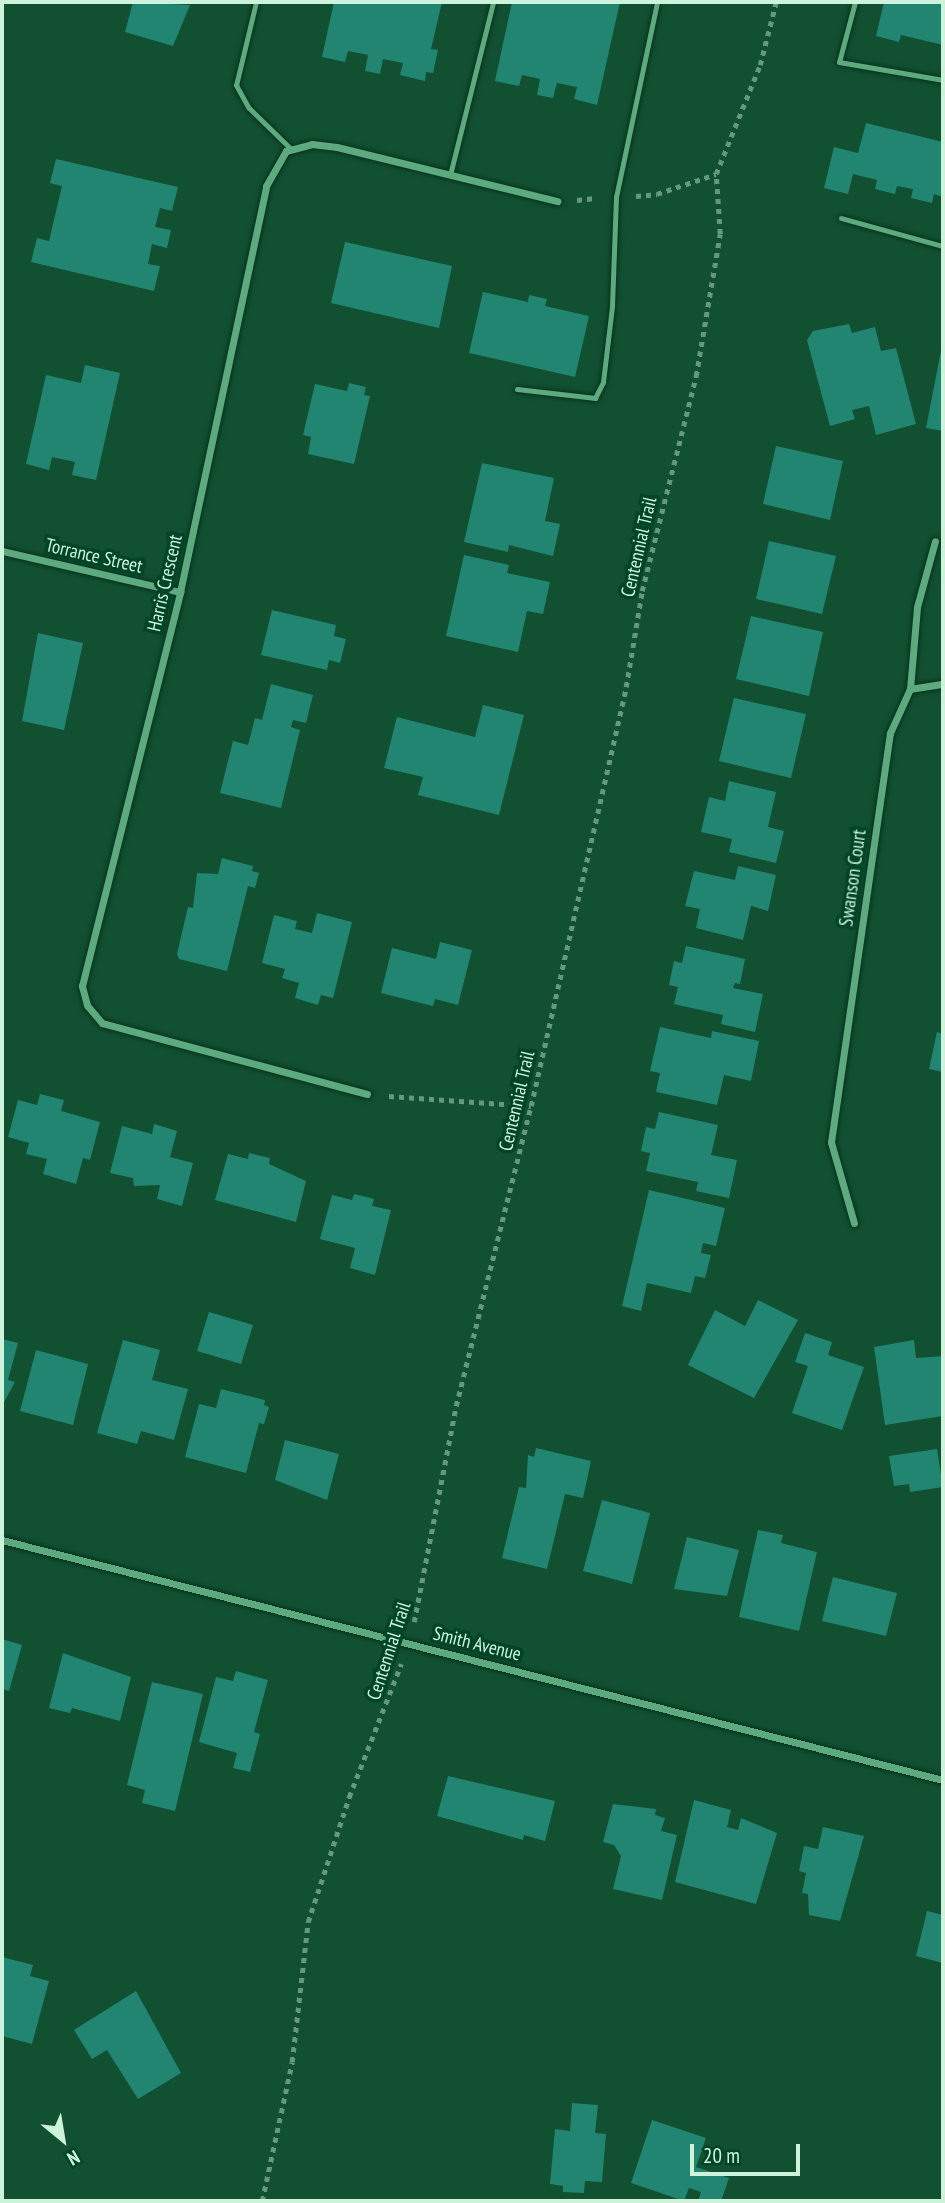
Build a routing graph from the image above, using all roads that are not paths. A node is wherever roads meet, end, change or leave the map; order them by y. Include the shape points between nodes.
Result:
1 (256, 2) edge
2 (493, 2) edge
3 (657, 2) edge
4 (855, 2) edge
5 (943, 80) edge
6 (291, 149) junction
7 (450, 175) junction
8 (557, 201) dead end
9 (841, 218) dead end
10 (943, 246) edge
11 (517, 388) dead end
12 (935, 541) dead end
13 (2, 551) edge
14 (180, 592) junction
15 (943, 684) edge
16 (910, 689) junction
17 (367, 1094) road end
18 (854, 1223) dead end
19 (2, 1540) edge
20 (943, 1780) edge

1 - 6 lane via 236,85 249,108
2 - 7 lane
3 - 11 lane via 616,197 612,306 603,382 595,398
4 - 5 lane via 839,62
6 - 7 street via 312,144 337,147
6 - 14 street, Harris Crescent via 266,186
7 - 8 street
9 - 10 lane
12 - 16 street, Swanson Court via 917,607
13 - 14 street, Torrance Street
14 - 17 street, Harris Crescent via 82,986 87,1005 102,1023 125,1031
15 - 16 street
16 - 18 street, Swanson Court via 890,733 831,1142
19 - 20 street, Smith Avenue

